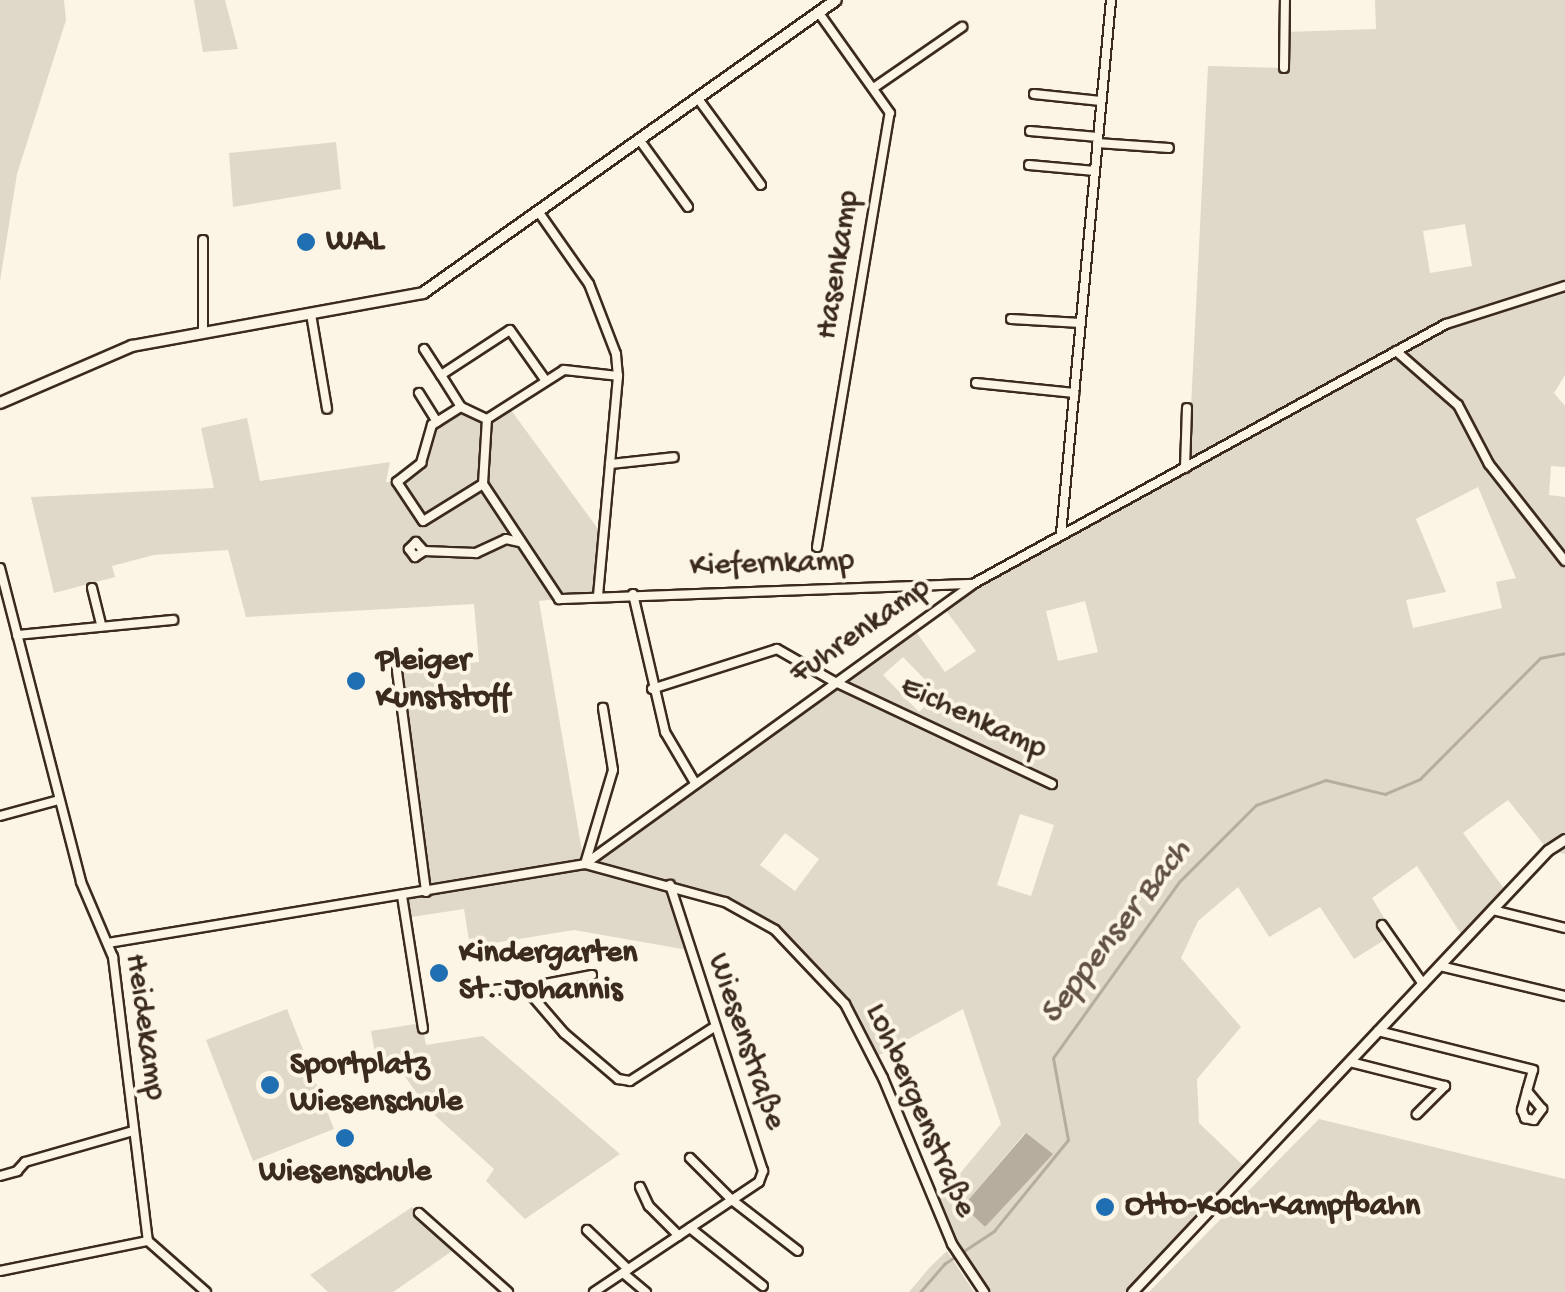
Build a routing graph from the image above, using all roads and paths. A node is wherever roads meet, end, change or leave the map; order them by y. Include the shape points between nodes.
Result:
1 (836, 0) edge
2 (1111, 0) edge
3 (1285, 0) edge
4 (819, 13) junction
5 (962, 26) dead end
6 (1284, 68) dead end
7 (875, 87) junction
8 (1034, 94) dead end
9 (698, 100) junction
10 (1102, 101) junction
11 (1030, 130) dead end
12 (1098, 140) junction
13 (641, 142) junction
14 (1168, 148) dead end
15 (1029, 165) dead end
16 (1095, 170) junction
17 (761, 185) dead end
18 (688, 207) dead end
19 (540, 214) junction
20 (203, 240) dead end
21 (1565, 286) edge
22 (311, 314) junction
23 (1011, 319) dead end
24 (1081, 323) junction
25 (204, 332) junction
26 (424, 349) dead end
27 (1396, 351) junction
28 (440, 375) junction
29 (618, 376) junction
30 (546, 382) junction
31 (976, 383) dead end
32 (1074, 392) junction
33 (419, 393) dead end
34 (0, 403) edge
35 (462, 407) junction
36 (1187, 408) dead end
37 (327, 409) dead end
38 (488, 419) junction
39 (437, 422) junction
40 (674, 457) dead end
41 (610, 464) junction
42 (1185, 468) junction
43 (483, 484) junction
44 (1061, 534) junction
45 (523, 544) junction
46 (817, 547) dead end
47 (424, 551) dead end
48 (1565, 561) edge
49 (0, 568) edge
50 (973, 584) junction
51 (2, 586) edge
52 (92, 588) dead end
53 (634, 594) junction
54 (598, 595) junction
55 (173, 620) dead end
56 (101, 625) junction
57 (17, 634) junction
58 (397, 671) dead end
59 (833, 682) junction
60 (652, 689) junction
61 (603, 708) dead end
62 (695, 783) junction
63 (1052, 784) dead end
64 (59, 800) junction
65 (0, 816) edge
66 (1565, 839) edge
67 (584, 864) junction
68 (670, 885) junction
69 (426, 892) junction
70 (402, 896) junction
71 (1492, 910) junction
72 (1382, 924) dead end
73 (1565, 928) edge
74 (108, 942) junction
75 (1440, 966) junction
76 (592, 975) dead end
77 (1423, 984) junction
78 (486, 991) dead end
79 (533, 996) junction
80 (1565, 996) edge
81 (423, 1028) dead end
82 (713, 1028) junction
83 (1378, 1031) junction
84 (1350, 1062) junction
85 (1527, 1090) dead end
86 (1417, 1114) dead end
87 (133, 1130) junction
88 (690, 1158) dead end
89 (0, 1176) edge
90 (640, 1188) dead end
91 (732, 1200) junction
92 (419, 1213) dead end
93 (690, 1228) junction
94 (587, 1230) dead end
95 (679, 1236) junction
96 (148, 1241) junction
97 (798, 1250) dead end
98 (0, 1271) edge
99 (626, 1271) junction
100 (763, 1286) dead end
101 (597, 1291) edge
102 (206, 1292) edge
103 (508, 1292) edge
104 (646, 1292) edge
105 (984, 1292) edge
106 (1132, 1292) edge

1 - 4 main road
2 - 10 street
3 - 6 street
4 - 7 street, Hasenkamp
4 - 9 main road
5 - 7 street
7 - 46 street, Hasenkamp via 890,113
8 - 10 street
9 - 13 main road
9 - 17 street
10 - 12 street
11 - 12 street
12 - 14 street
12 - 16 street
13 - 18 street
13 - 19 main road
15 - 16 street
16 - 24 street
19 - 22 main road via 423,293
19 - 29 street via 603,311
20 - 25 street
21 - 27 street, Fuhrenkamp via 1446,324
22 - 25 main road
22 - 37 street
23 - 24 street
24 - 32 street
25 - 34 main road via 132,346
26 - 28 street
27 - 42 street, Fuhrenkamp
27 - 48 street via 1458,406 1489,464
28 - 30 street via 510,330
28 - 35 street
29 - 30 street via 564,370
29 - 41 street
30 - 38 street
31 - 32 street
32 - 44 street
33 - 39 street
35 - 38 street
35 - 39 street
36 - 42 street
38 - 43 street
39 - 43 street via 421,463 397,482 424,520
40 - 41 street
41 - 54 street
42 - 44 street, Fuhrenkamp
43 - 45 street
44 - 50 street, Fuhrenkamp
45 - 47 street via 512,538 480,553
45 - 54 street, Kiefernkamp via 559,599
49 - 51 street, Heidekamp
50 - 53 street, Kiefernkamp
50 - 59 street, Fuhrenkamp
51 - 57 street, Heidekamp
52 - 56 street
53 - 54 street, Kiefernkamp
53 - 60 street
55 - 56 street
56 - 57 street
57 - 64 street, Heidekamp
58 - 69 street
59 - 60 street, Eichenkamp via 777,649
59 - 62 street, Fuhrenkamp
59 - 63 street, Eichenkamp
60 - 62 street via 664,732
61 - 67 street via 614,770
62 - 67 street, Fuhrenkamp
64 - 65 street
64 - 74 street, Heidekamp via 86,898
66 - 71 street
67 - 68 street, Lohbergenstraße
67 - 69 street, Lohbergenstraße
68 - 82 street, Wiesenstraße
68 - 105 street, Lohbergenstraße via 725,902 775,930 844,1004 884,1078 952,1244
69 - 70 street, Lohbergenstraße
70 - 74 street, Lohbergenstraße
70 - 81 street
71 - 73 street
71 - 75 street
72 - 77 street
74 - 87 street, Heidekamp
75 - 77 street
75 - 80 street
76 - 79 street via 540,985
77 - 83 street
78 - 79 street via 512,988
79 - 82 street via 618,1080 630,1081
82 - 91 street, Wiesenstraße via 763,1172
83 - 84 street
83 - 85 street via 1533,1070
84 - 86 street via 1445,1086
84 - 106 street
87 - 89 street via 25,1162
87 - 96 street, Heidekamp
88 - 91 street
90 - 95 street
91 - 93 street, Wiesenstraße
91 - 97 street
92 - 103 street
93 - 95 street, Wiesenstraße
93 - 100 street
94 - 99 street
95 - 99 street, Wiesenstraße
96 - 98 street
96 - 102 street
99 - 101 street, Wiesenstraße
99 - 104 street

